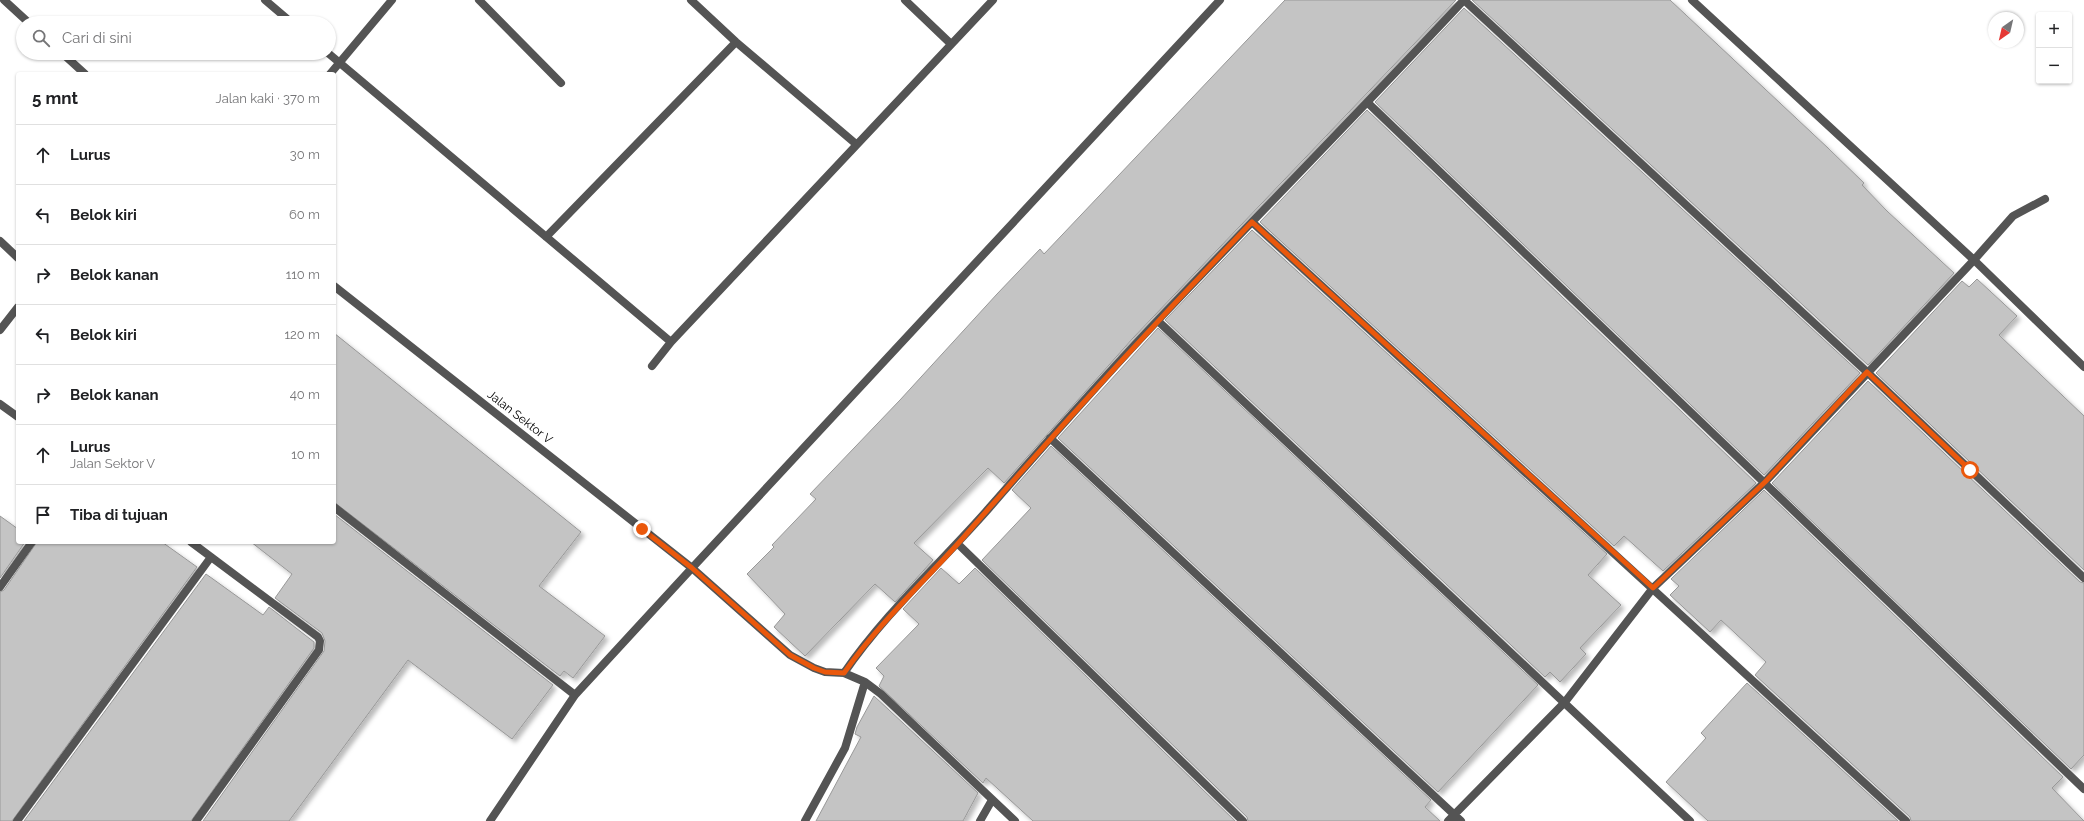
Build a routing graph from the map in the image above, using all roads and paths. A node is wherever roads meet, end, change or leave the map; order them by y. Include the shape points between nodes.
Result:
1 (4, 0) edge
2 (265, 0) edge
3 (392, 0) edge
4 (479, 0) edge
5 (691, 0) edge
6 (904, 0) edge
7 (993, 0) edge
8 (1220, 0) edge
9 (1464, 0) edge
10 (1692, 0) edge
11 (21, 16) edge
12 (284, 16) edge
13 (736, 42) junction
14 (951, 44) junction
15 (70, 60) edge
16 (336, 60) edge
17 (339, 63) junction
18 (83, 72) edge
19 (332, 72) edge
20 (561, 83) dead end
21 (1368, 103) junction
22 (856, 144) junction
23 (2045, 199) dead end
24 (1252, 222) junction
25 (546, 237) junction
26 (0, 241) edge
27 (16, 256) edge
28 (1974, 260) junction
29 (336, 288) edge
30 (16, 310) edge
31 (1158, 321) junction
32 (0, 330) edge
33 (671, 342) junction
34 (652, 366) dead end
35 (2084, 367) edge
36 (1867, 372) junction
37 (0, 404) edge
38 (16, 416) edge
39 (1050, 438) junction
40 (1765, 482) junction
41 (336, 509) edge
42 (31, 544) edge
43 (194, 544) edge
44 (958, 544) junction
45 (212, 557) junction
46 (692, 568) junction
47 (2084, 578) edge
48 (0, 587) edge
49 (1653, 588) junction
50 (844, 673) junction
51 (865, 682) junction
52 (576, 694) junction
53 (1566, 702) junction
54 (2084, 789) edge
55 (992, 800) junction
56 (1455, 814) junction
57 (16, 821) edge
58 (196, 821) edge
59 (490, 821) edge
60 (805, 821) edge
61 (980, 821) edge
62 (1014, 821) edge
63 (1243, 821) edge
64 (1448, 821) edge
65 (1461, 821) edge
66 (1690, 821) edge
67 (1906, 821) edge

1 - 11 street
2 - 12 street
3 - 17 street
4 - 20 street
5 - 13 street
6 - 14 street
7 - 14 street
8 - 46 street
9 - 21 street
9 - 36 street
10 - 28 street
13 - 22 street
13 - 25 street
14 - 22 street
15 - 18 street
16 - 17 street
17 - 19 street
17 - 25 street
21 - 24 street
21 - 40 street
22 - 33 street
23 - 28 street via 2013,216
24 - 31 street
24 - 49 street
25 - 33 street
26 - 27 street
28 - 35 street
28 - 36 street
29 - 46 street, Jalan Sektor V
30 - 32 street
31 - 39 street
31 - 53 street
33 - 34 street
36 - 40 street
36 - 47 street
37 - 38 street
39 - 44 street
39 - 56 street
40 - 49 street
40 - 54 street
41 - 52 street
42 - 48 street
43 - 45 street
44 - 50 street via 880,625
44 - 63 street
45 - 57 street
45 - 58 street via 318,637 320,645 319,650
46 - 50 street, Jalan Sektor V via 790,655 825,672
46 - 52 street
49 - 53 street
49 - 67 street
50 - 51 street, Jalan Sektor V
51 - 55 street, Jalan Sektor V via 881,694
51 - 60 street via 845,748
52 - 59 street
53 - 56 street
53 - 66 street
55 - 61 street
55 - 62 street, Jalan Sektor V
56 - 64 street
56 - 65 street

